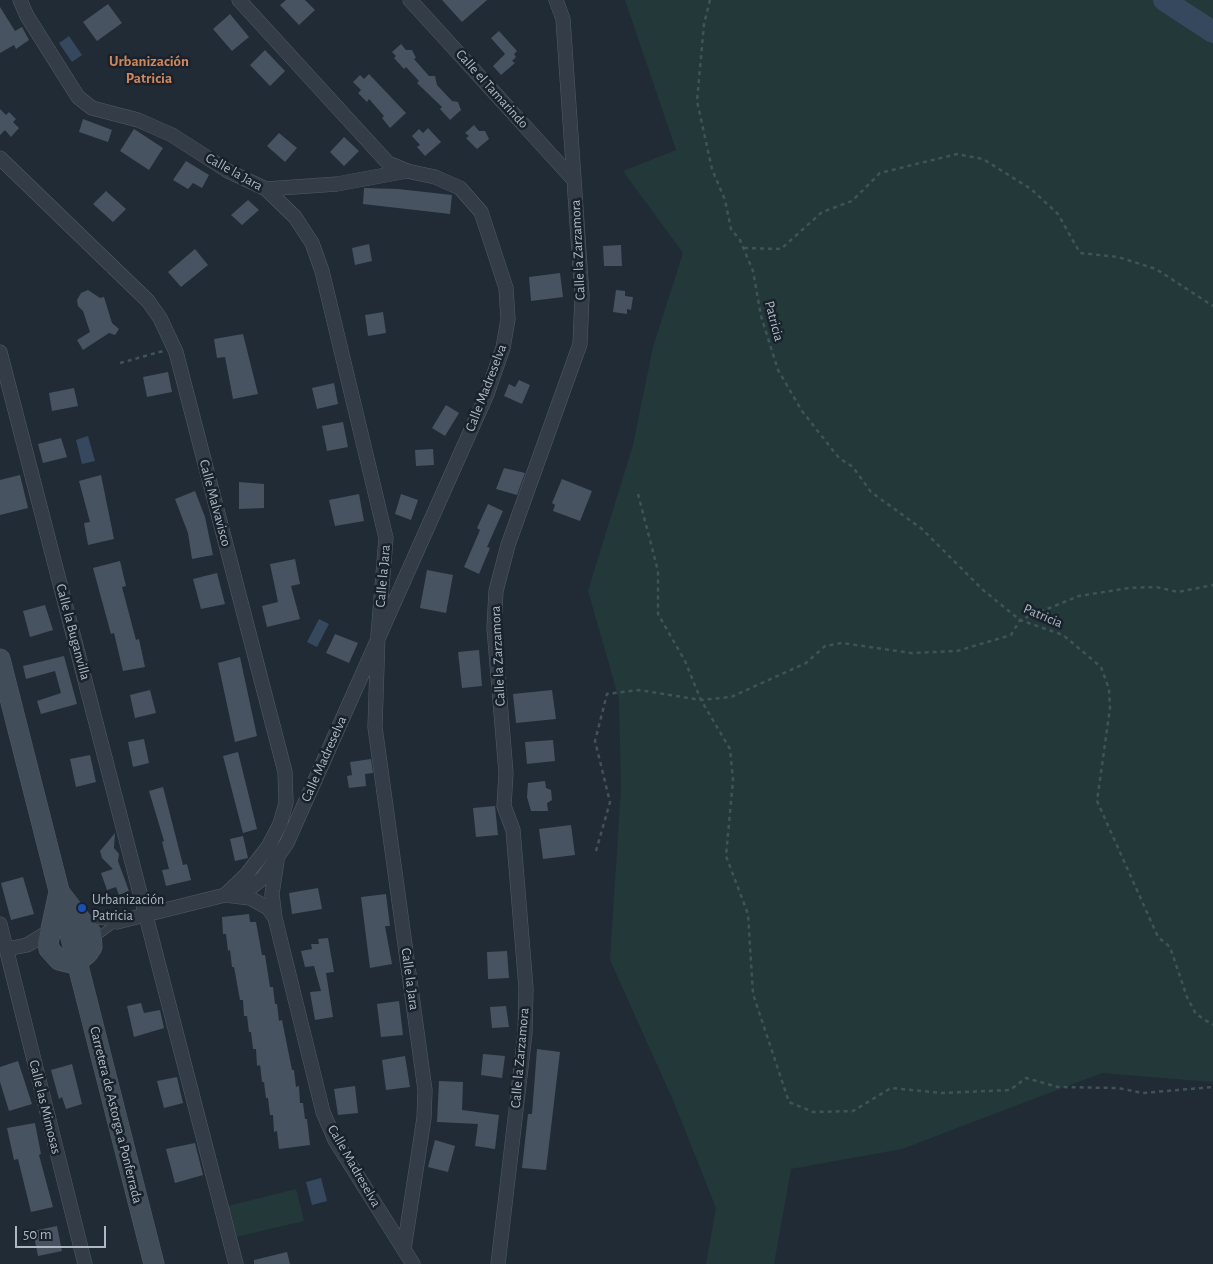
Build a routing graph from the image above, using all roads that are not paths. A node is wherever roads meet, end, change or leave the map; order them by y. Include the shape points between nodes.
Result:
1 (20, 0) edge
2 (239, 0) edge
3 (410, 0) edge
4 (556, 0) edge
5 (0, 158) edge
6 (407, 171) junction
7 (573, 179) junction
8 (266, 190) junction
9 (0, 352) edge
10 (378, 635) junction
11 (0, 659) edge
12 (278, 857) junction
13 (59, 892) junction
14 (225, 895) junction
15 (146, 913) junction
16 (275, 918) junction
17 (72, 919) junction
18 (117, 922) junction
19 (0, 924) edge
20 (50, 931) junction
21 (27, 945) junction
22 (7, 949) junction
23 (75, 954) junction
24 (404, 1249) junction
25 (85, 1264) edge
26 (154, 1264) edge
27 (236, 1264) edge
28 (413, 1264) edge
29 (498, 1264) edge

1 - 8 street, Calle la Jara via 78,96 92,108 138,120 172,135 228,171
2 - 6 street, Calle Madreselva via 388,163
3 - 7 street, Calle el Tamarindo
4 - 7 street, Calle la Zarzamora via 563,19
5 - 14 street, Calle Malvavisco via 148,301 174,348 285,772 286,803 280,824 246,875
6 - 8 street via 337,184
6 - 10 street, Calle Madreselva via 435,177 460,188 481,212 506,288 508,320 504,348 487,394
7 - 29 street, Calle la Zarzamora via 582,296 580,344 508,545 496,591 494,628 506,773 504,806 513,830 526,988 525,1033
8 - 10 street, Calle la Jara via 295,217 312,244 322,270 386,538
9 - 15 street, Calle la Buganvilla
10 - 12 street, Calle Madreselva
10 - 24 street, Calle la Jara via 375,727 425,1090 424,1118
11 - 13 main road, Carretera de Astorga a Ponferrada
12 - 14 street, Calle Madreselva via 263,878 249,889
12 - 16 street, Calle Madreselva via 272,894
13 - 17 main road, Carretera de Astorga a Ponferrada
13 - 20 main road, Carretera de Astorga a Ponferrada
14 - 15 street, Calle Madreselva
14 - 16 street via 250,898 268,908
15 - 18 street, Calle Madreselva
15 - 27 street, Calle la Buganvilla
16 - 24 street, Calle Madreselva via 323,1112 335,1140
17 - 18 lane
17 - 20 main road via 56,923
17 - 23 main road, Carretera de Astorga a Ponferrada
17 - 23 main road, Carretera de Astorga a Ponferrada via 87,926
18 - 23 lane
19 - 22 street, Calle las Mimosas
20 - 21 street
20 - 23 main road, Carretera de Astorga a Ponferrada via 48,943
21 - 22 street
21 - 23 street
22 - 25 street, Calle las Mimosas
23 - 26 main road, Carretera de Astorga a Ponferrada
24 - 28 street, Calle Madreselva

